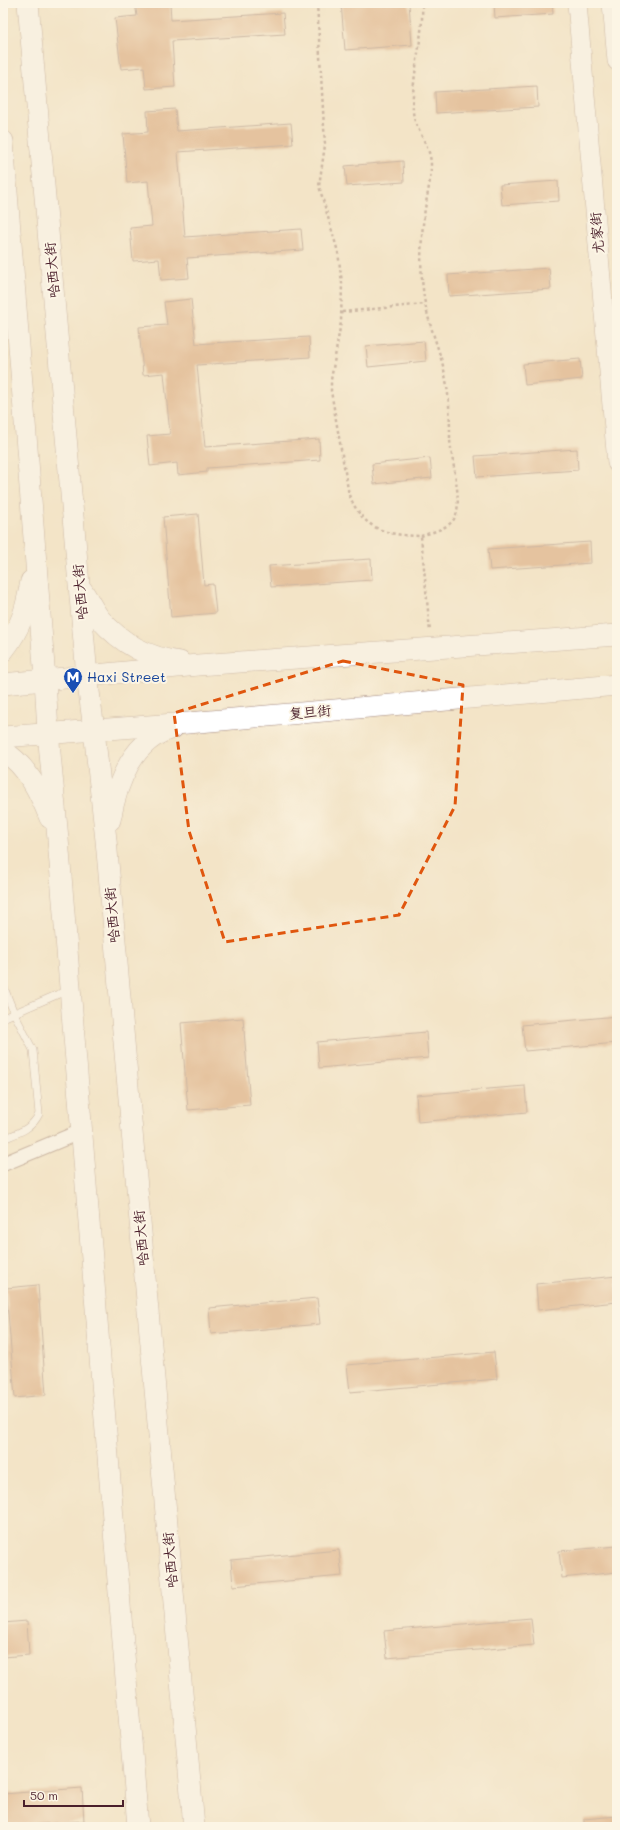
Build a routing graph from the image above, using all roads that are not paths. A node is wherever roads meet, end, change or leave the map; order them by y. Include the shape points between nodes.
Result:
1 (28, 3) edge
2 (577, 3) edge
3 (612, 3) edge
4 (617, 61) edge
5 (3, 141) edge
6 (617, 463) edge
7 (36, 554) junction
8 (80, 587) junction
9 (617, 634) edge
10 (3, 652) edge
11 (198, 665) junction
12 (87, 676) junction
13 (46, 679) junction
14 (3, 684) edge
15 (617, 685) edge
16 (188, 723) junction
17 (94, 730) junction
18 (48, 732) junction
19 (3, 737) edge
20 (3, 751) edge
21 (58, 839) junction
22 (106, 840) junction
23 (3, 985) edge
24 (70, 989) junction
25 (14, 1013) junction
26 (3, 1018) edge
27 (82, 1131) junction
28 (3, 1139) edge
29 (3, 1164) edge
30 (138, 1827) edge
31 (194, 1827) edge

1 - 8 main road, 哈西大街
2 - 6 main road, 尤家街
3 - 4 main road
5 - 7 main road
7 - 10 main road via 23,617 15,636
7 - 13 main road
8 - 11 main road via 100,618 120,639 140,651 166,660
8 - 12 main road, 哈西大街
9 - 11 main road
11 - 12 main road
12 - 13 main road
12 - 17 main road, 哈西大街
13 - 14 main road
13 - 18 main road
15 - 16 main road, 复旦街
16 - 17 main road, 复旦街
16 - 22 main road via 153,736 132,759 117,788
17 - 18 main road, 复旦街
17 - 22 main road, 哈西大街
18 - 19 main road, 复旦街
18 - 21 main road
20 - 21 main road via 12,757 40,793
21 - 24 main road
22 - 31 main road, 哈西大街
23 - 25 lane
24 - 25 lane
24 - 27 main road
25 - 26 lane
25 - 28 lane via 33,1050 39,1114 36,1122 28,1128
27 - 29 street
27 - 30 main road

